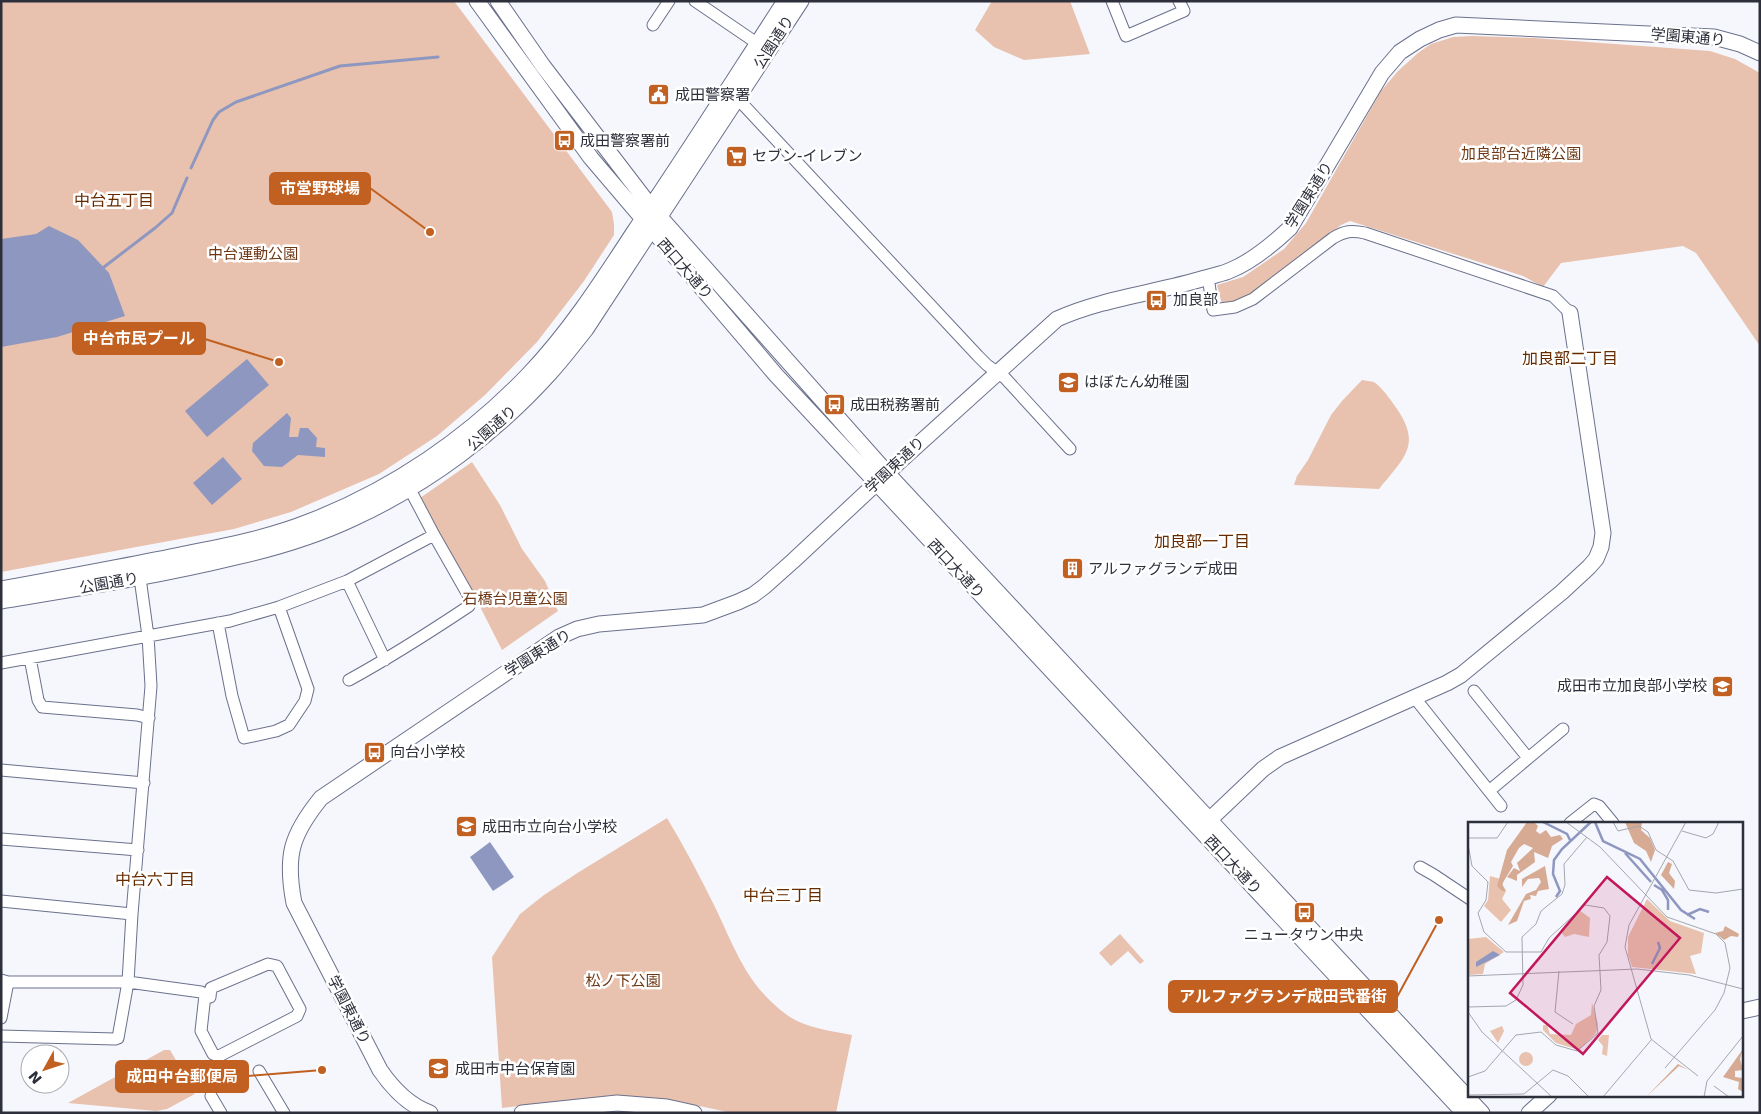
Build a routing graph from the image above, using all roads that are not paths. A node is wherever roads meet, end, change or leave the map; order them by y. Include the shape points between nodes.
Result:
1 (477, 1) edge
2 (498, 1) edge
3 (669, 1) edge
4 (695, 1) edge
5 (785, 1) edge
6 (801, 1) edge
7 (1112, 1) edge
8 (1179, 1) edge
9 (653, 25) dead end
10 (763, 47) junction
11 (1760, 53) edge
12 (737, 98) junction
13 (651, 218) junction
14 (1208, 277) junction
15 (1570, 313) joint
16 (997, 372) junction
17 (1070, 450) dead end
18 (882, 479) junction
19 (406, 482) junction
20 (434, 535) junction
21 (140, 578) junction
22 (346, 581) junction
23 (1, 589) edge
24 (1, 601) edge
25 (279, 606) junction
26 (218, 623) junction
27 (148, 636) junction
28 (30, 658) junction
29 (385, 660) junction
30 (1, 663) edge
31 (349, 680) dead end
32 (1474, 691) dead end
33 (1414, 698) junction
34 (149, 718) junction
35 (1563, 729) dead end
36 (1528, 758) junction
37 (1, 770) edge
38 (144, 783) junction
39 (1489, 791) junction
40 (1502, 806) dead end
41 (1571, 822) edge
42 (1612, 822) edge
43 (1205, 825) junction
44 (1, 839) edge
45 (138, 850) junction
46 (1420, 867) dead end
47 (1468, 894) edge
48 (1, 901) edge
49 (132, 914) junction
50 (4, 981) edge
51 (128, 982) junction
52 (210, 997) junction
53 (1760, 1007) edge
54 (1744, 1011) edge
55 (1, 1018) edge
56 (1, 1036) edge
57 (259, 1071) dead end
58 (211, 1096) dead end
59 (1548, 1096) edge
60 (221, 1113) edge
61 (284, 1113) edge
62 (430, 1113) edge
63 (522, 1113) edge
64 (694, 1113) edge
65 (1464, 1113) edge
66 (1482, 1113) edge
67 (1529, 1113) edge

1 - 13 street, 西口大通り via 592,158
2 - 13 street
3 - 9 street
4 - 10 street
5 - 10 street, 公園通り
6 - 10 street, 公園通り
7 - 8 street via 1126,36 1184,11
10 - 12 street, 公園通り
10 - 13 street, 公園通り
11 - 14 street, 学園東通り via 1714,37 1456,25 1440,30 1420,39 1390,62 1290,228 1253,258 1230,271
12 - 13 street, 公園通り
12 - 16 street via 978,356
13 - 18 street, 西口大通り
13 - 19 street, 公園通り via 530,374
14 - 15 street via 1213,310 1235,307 1253,299 1333,238 1352,230 1553,296
14 - 16 street, 学園東通り via 1079,309 1057,318
15 - 33 street via 1603,534 1601,547 1596,558 1572,583 1468,670
16 - 17 street
16 - 18 street, 学園東通り
18 - 43 street, 西口大通り
18 - 62 street, 学園東通り via 794,561 753,594 703,614 599,624 559,637 321,798 309,812 292,845 290,882 294,902 380,1070 394,1090
19 - 20 street
19 - 21 street, 公園通り via 354,518 289,544
19 - 23 street, 公園通り via 310,522 250,541
20 - 22 street
20 - 29 street via 471,600 469,606
21 - 24 street, 公園通り
21 - 27 street
22 - 25 street
22 - 29 street
25 - 26 street
25 - 26 street via 308,689 289,725 276,731 244,738
26 - 27 street
27 - 28 street
27 - 34 street
28 - 30 street
28 - 34 street via 42,707
29 - 31 street
32 - 36 street
33 - 39 street
33 - 43 street via 1280,757 1263,769
34 - 38 street
35 - 36 street
36 - 39 street
37 - 38 street
38 - 45 street
39 - 40 street
41 - 42 street via 1594,804
43 - 65 street, 西口大通り
43 - 66 street, 西口大通り
44 - 45 street
45 - 49 street
46 - 47 street
48 - 49 street
49 - 51 street
50 - 51 street
50 - 55 street
51 - 52 street via 201,992
51 - 56 street via 118,1038
52 - 52 street via 211,988 268,964 277,966 300,1009 297,1016 219,1056 213,1054 201,1031 205,995
53 - 54 street
57 - 61 street
58 - 60 street
59 - 67 street
63 - 64 street via 617,1102

